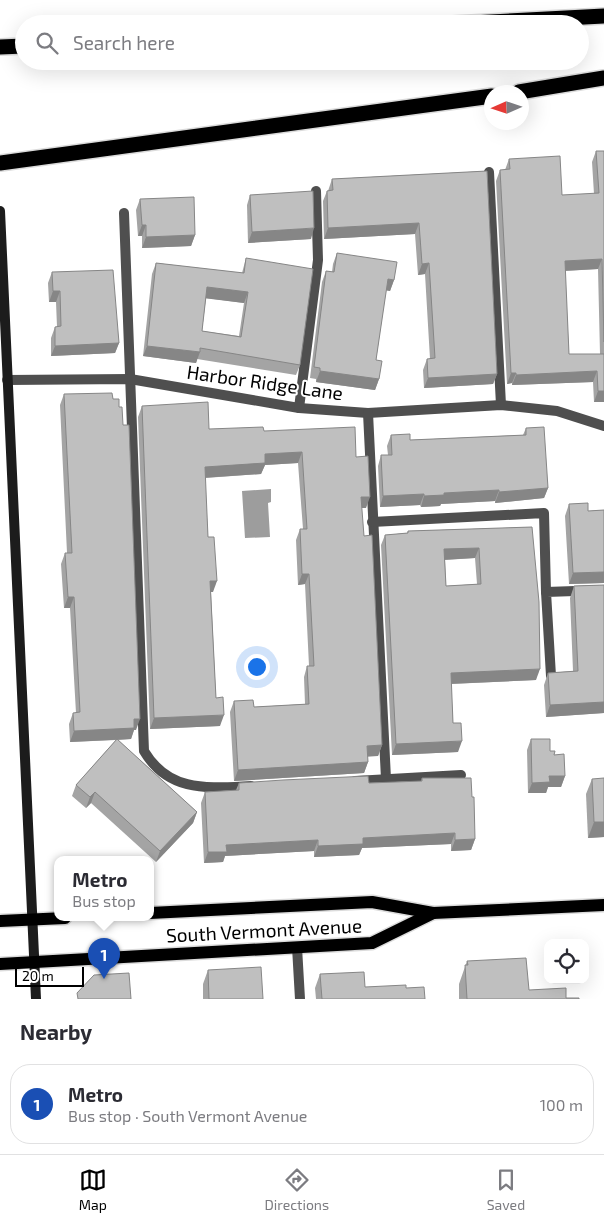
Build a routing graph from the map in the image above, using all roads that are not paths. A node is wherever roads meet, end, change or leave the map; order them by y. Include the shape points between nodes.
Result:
1 (604, 16) edge
2 (589, 17) edge
3 (15, 46) edge
4 (0, 47) edge
5 (604, 78) edge
6 (529, 90) edge
7 (484, 97) edge
8 (0, 163) edge
9 (489, 172) edge
10 (316, 191) dead end
11 (0, 211) edge
12 (124, 213) dead end
13 (130, 379) junction
14 (7, 380) junction
15 (501, 405) junction
16 (299, 408) junction
17 (368, 413) junction
18 (604, 426) edge
19 (372, 522) junction
20 (604, 590) edge
21 (546, 592) junction
22 (552, 676) edge
23 (462, 776) edge
24 (386, 779) junction
25 (348, 781) edge
26 (262, 785) edge
27 (604, 905) edge
28 (154, 913) edge
29 (433, 913) junction
30 (54, 919) edge
31 (32, 920) junction
32 (0, 921) edge
33 (297, 947) junction
34 (35, 962) junction
35 (0, 964) edge
36 (36, 999) edge
37 (300, 999) edge

1 - 2 highway
3 - 4 highway
5 - 6 highway
7 - 8 highway
9 - 15 lane
10 - 16 lane via 318,260
11 - 14 main road
12 - 13 lane
13 - 14 lane, Harbor Ridge Lane
13 - 16 lane, Harbor Ridge Lane
13 - 26 lane via 144,751 151,764 178,783 211,787
14 - 31 main road
15 - 17 lane, Harbor Ridge Lane
15 - 18 lane, Harbor Ridge Lane via 557,411
16 - 17 lane, Harbor Ridge Lane
17 - 19 lane
19 - 21 lane via 544,513
19 - 24 lane
20 - 21 lane
21 - 22 lane
23 - 24 lane
24 - 25 lane
27 - 29 main road, South Vermont Avenue
28 - 29 main road, South Vermont Avenue via 372,902
29 - 33 main road, South Vermont Avenue via 372,943
30 - 31 main road
31 - 32 main road
31 - 34 main road
33 - 34 main road, South Vermont Avenue
33 - 37 lane
34 - 35 main road, South Vermont Avenue
34 - 36 main road

